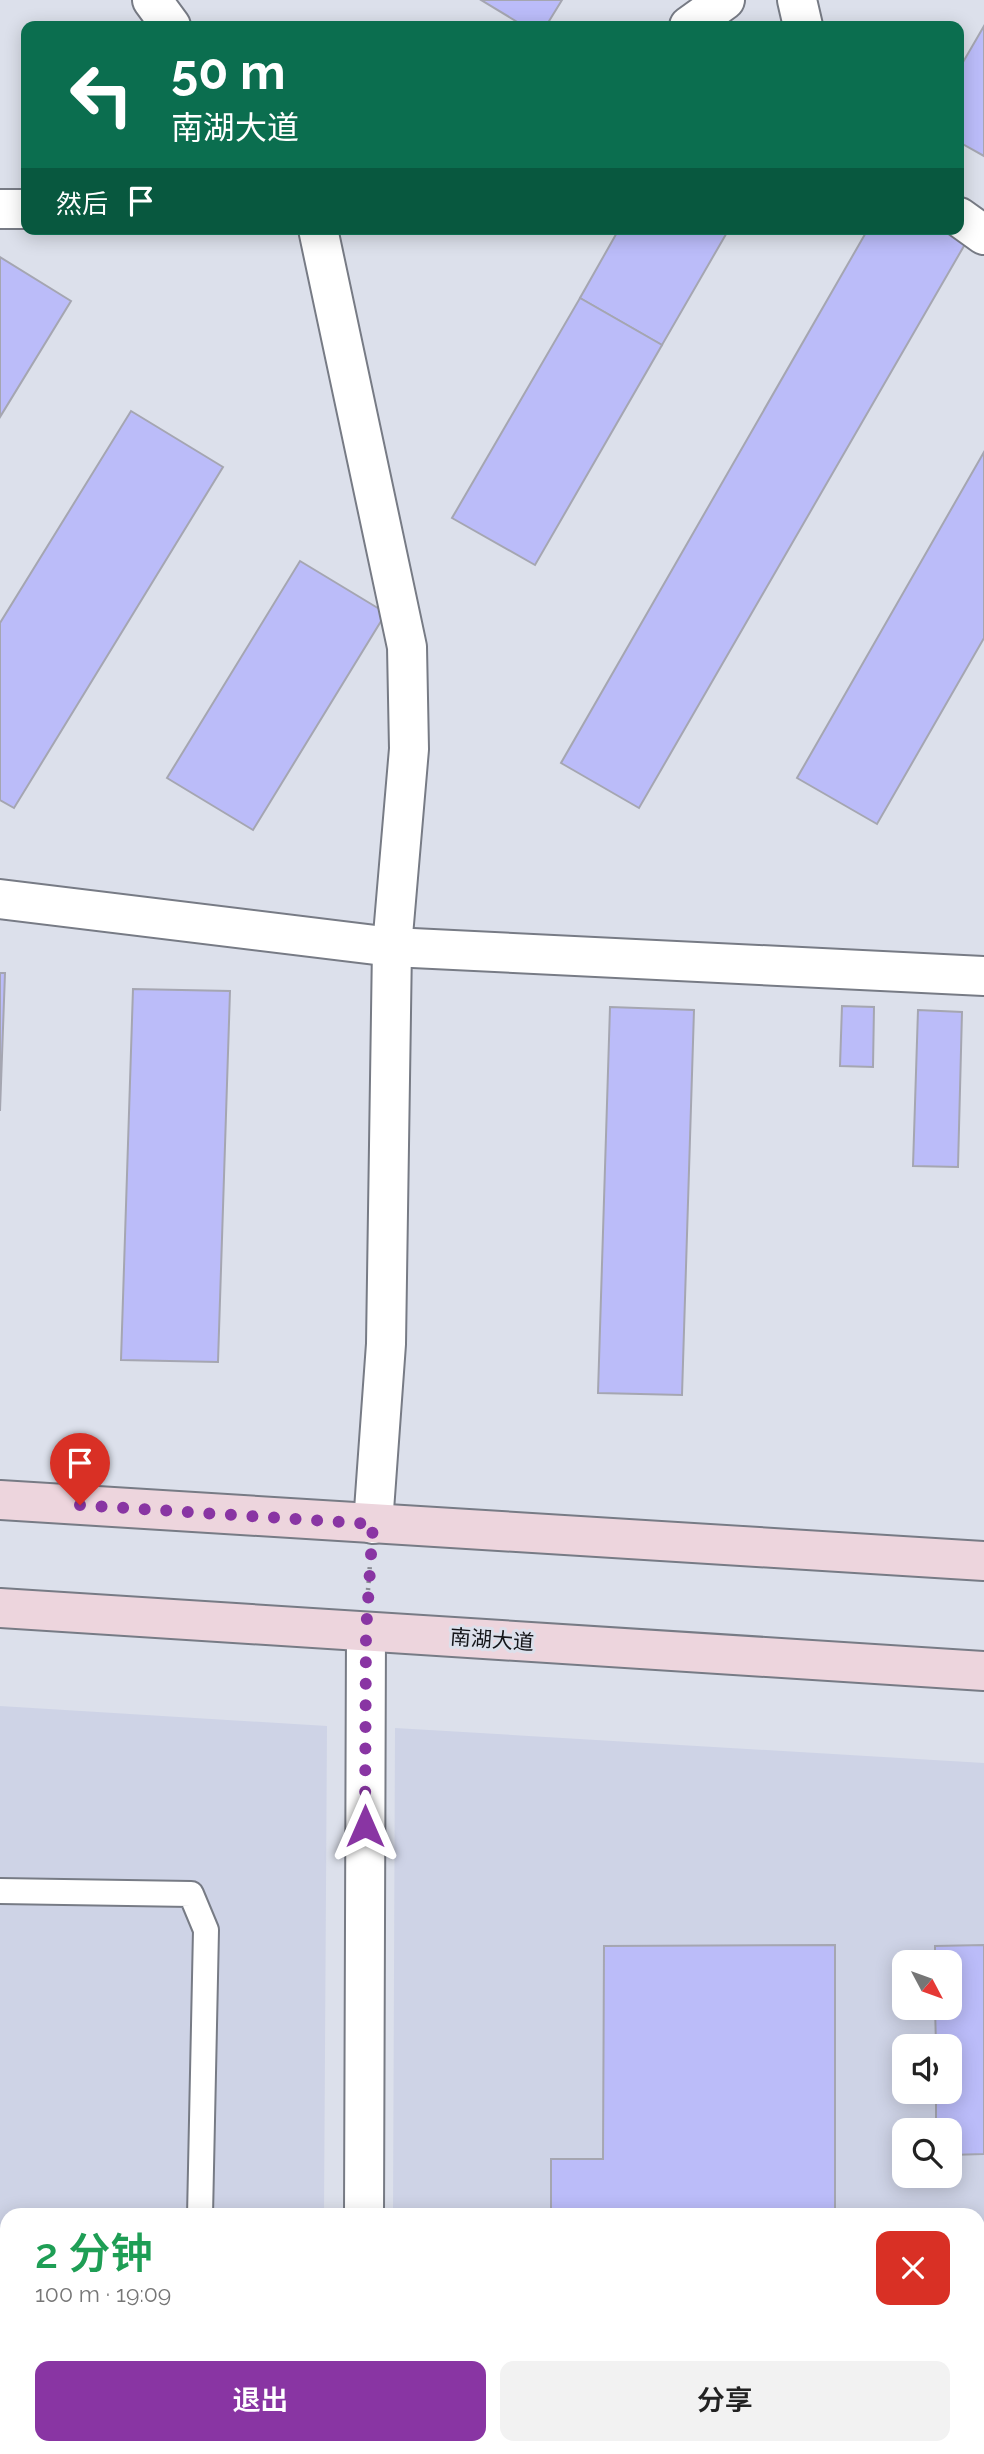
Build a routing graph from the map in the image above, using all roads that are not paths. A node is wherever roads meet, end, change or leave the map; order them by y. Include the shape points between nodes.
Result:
1 (152, 0) edge
2 (725, 0) edge
3 (797, 0) edge
4 (167, 21) edge
5 (696, 21) edge
6 (802, 21) edge
7 (0, 209) edge
8 (21, 209) edge
9 (964, 221) edge
10 (319, 235) edge
11 (984, 235) edge
12 (0, 899) edge
13 (392, 947) junction
14 (984, 975) edge
15 (0, 1500) edge
16 (373, 1524) junction
17 (984, 1561) edge
18 (0, 1608) edge
19 (366, 1632) junction
20 (984, 1671) edge
21 (0, 1891) edge
22 (200, 2208) edge
23 (364, 2208) edge

1 - 4 street
2 - 5 street
3 - 6 street
7 - 8 street
9 - 11 street
10 - 13 street via 407,647 409,749
12 - 13 street
13 - 14 street
13 - 16 street via 386,1344
15 - 16 main road
16 - 17 main road
18 - 19 main road, 南湖大道
19 - 20 main road, 南湖大道
19 - 23 street
21 - 22 lane via 191,1894 206,1930

